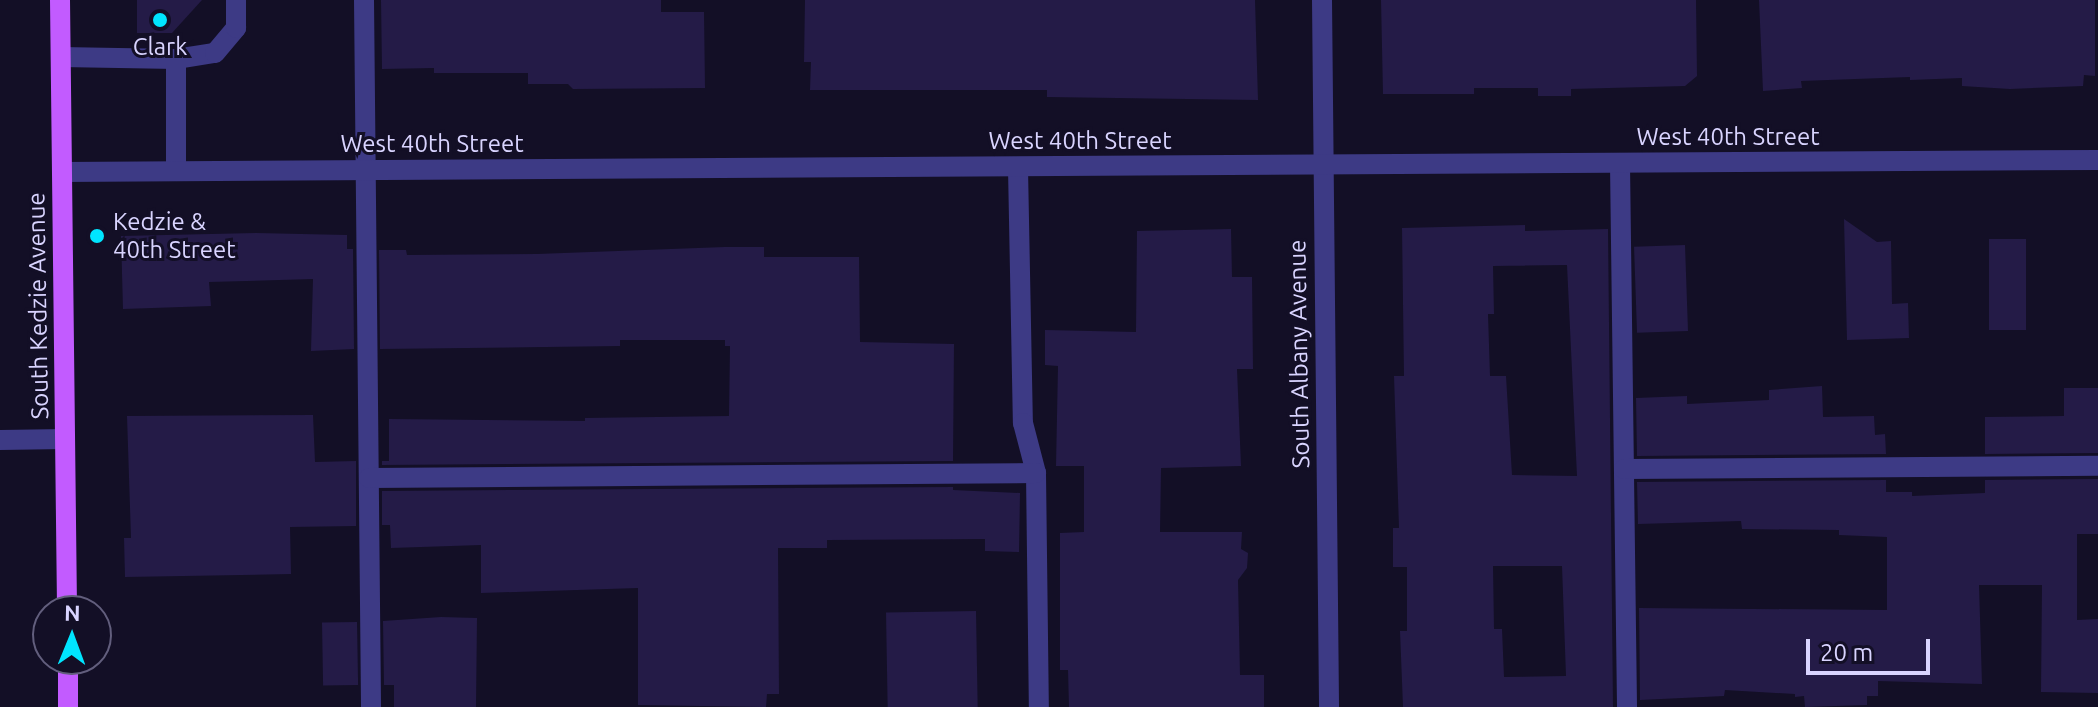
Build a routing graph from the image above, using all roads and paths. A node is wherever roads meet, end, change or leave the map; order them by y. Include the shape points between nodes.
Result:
1 (60, 0) edge
2 (236, 0) edge
3 (364, 0) edge
4 (1322, 0) edge
5 (61, 57) junction
6 (176, 59) junction
7 (2098, 160) edge
8 (1620, 164) junction
9 (1323, 166) junction
10 (1018, 168) junction
11 (366, 170) junction
12 (176, 171) junction
13 (62, 172) junction
14 (65, 439) junction
15 (0, 440) edge
16 (2098, 466) edge
17 (1624, 469) junction
18 (1036, 473) junction
19 (369, 478) junction
20 (67, 595) edge
21 (68, 675) edge
22 (68, 707) edge
23 (371, 707) edge
24 (1039, 707) edge
25 (1329, 707) edge
26 (1627, 707) edge

1 - 5 main road, South Kedzie Avenue
2 - 6 street via 236,28 227,42 215,53
3 - 11 street
4 - 9 street, South Albany Avenue
5 - 6 street
5 - 13 main road, South Kedzie Avenue
6 - 12 street
7 - 8 street, West 40th Street
8 - 9 street, West 40th Street
8 - 17 street
9 - 10 street, West 40th Street
9 - 25 street, South Albany Avenue
10 - 11 street, West 40th Street
10 - 18 street via 1023,423
11 - 12 street, West 40th Street
11 - 19 street
12 - 13 street, West 40th Street
13 - 14 main road, South Kedzie Avenue
14 - 15 street
14 - 20 main road, South Kedzie Avenue
16 - 17 street
17 - 26 street
18 - 19 street
18 - 24 street
19 - 23 street
21 - 22 main road

